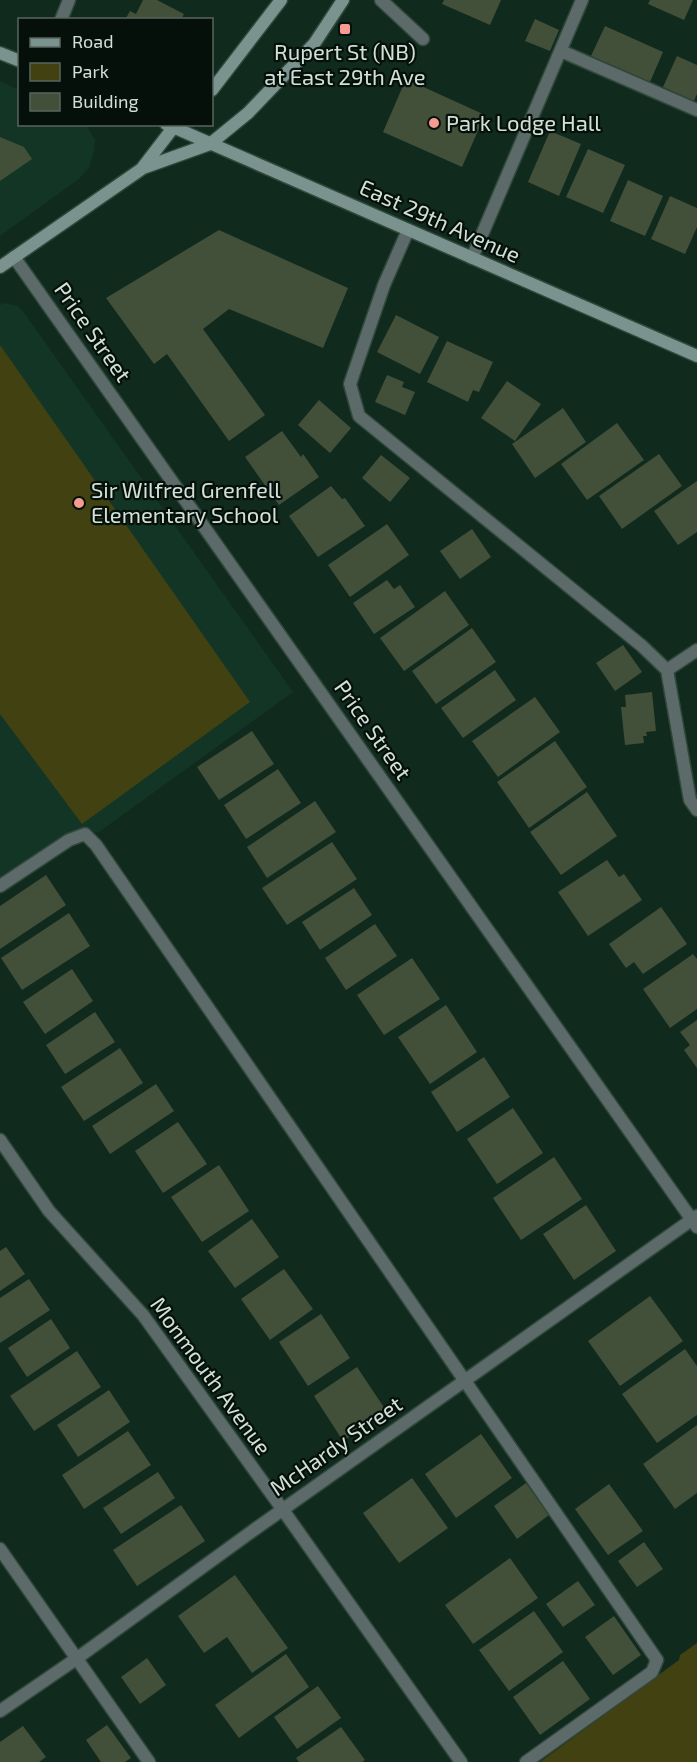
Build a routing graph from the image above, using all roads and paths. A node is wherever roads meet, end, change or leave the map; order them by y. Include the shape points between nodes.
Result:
1 (69, 0) edge
2 (281, 0) edge
3 (343, 0) edge
4 (381, 0) edge
5 (582, 0) edge
6 (62, 18) edge
7 (423, 39) dead end
8 (561, 51) junction
9 (0, 52) edge
10 (18, 60) edge
11 (213, 89) edge
12 (697, 110) edge
13 (171, 126) edge
14 (174, 126) edge
15 (210, 144) junction
16 (143, 168) junction
17 (408, 230) junction
18 (14, 257) junction
19 (472, 258) junction
20 (0, 267) edge
21 (697, 356) edge
22 (697, 650) edge
23 (667, 670) junction
24 (697, 810) edge
25 (0, 886) edge
26 (0, 1140) edge
27 (695, 1220) edge
28 (466, 1380) junction
29 (283, 1510) junction
30 (0, 1549) edge
31 (76, 1659) junction
32 (0, 1711) edge
33 (149, 1762) edge
34 (461, 1762) edge
35 (526, 1762) edge

1 - 6 street
2 - 11 street
3 - 15 street via 315,44 248,113
4 - 7 street
5 - 8 street
8 - 12 street
8 - 19 street
9 - 10 street
13 - 16 street
14 - 15 street, East 29th Avenue
15 - 16 street
15 - 17 street, East 29th Avenue
16 - 18 street
17 - 19 street, East 29th Avenue
17 - 23 street via 384,285 350,384 359,416
18 - 20 street
18 - 27 street, Price Street
19 - 21 street, East 29th Avenue
22 - 23 street
23 - 24 street via 690,800
25 - 28 street via 69,840 85,834 96,845
26 - 29 street, Monmouth Avenue via 49,1211 143,1315
27 - 28 street, McHardy Street
28 - 29 street, McHardy Street
28 - 35 street via 657,1660 652,1672
29 - 31 street, McHardy Street
29 - 34 street, Monmouth Avenue
30 - 31 street
31 - 32 street, McHardy Street
31 - 33 street

